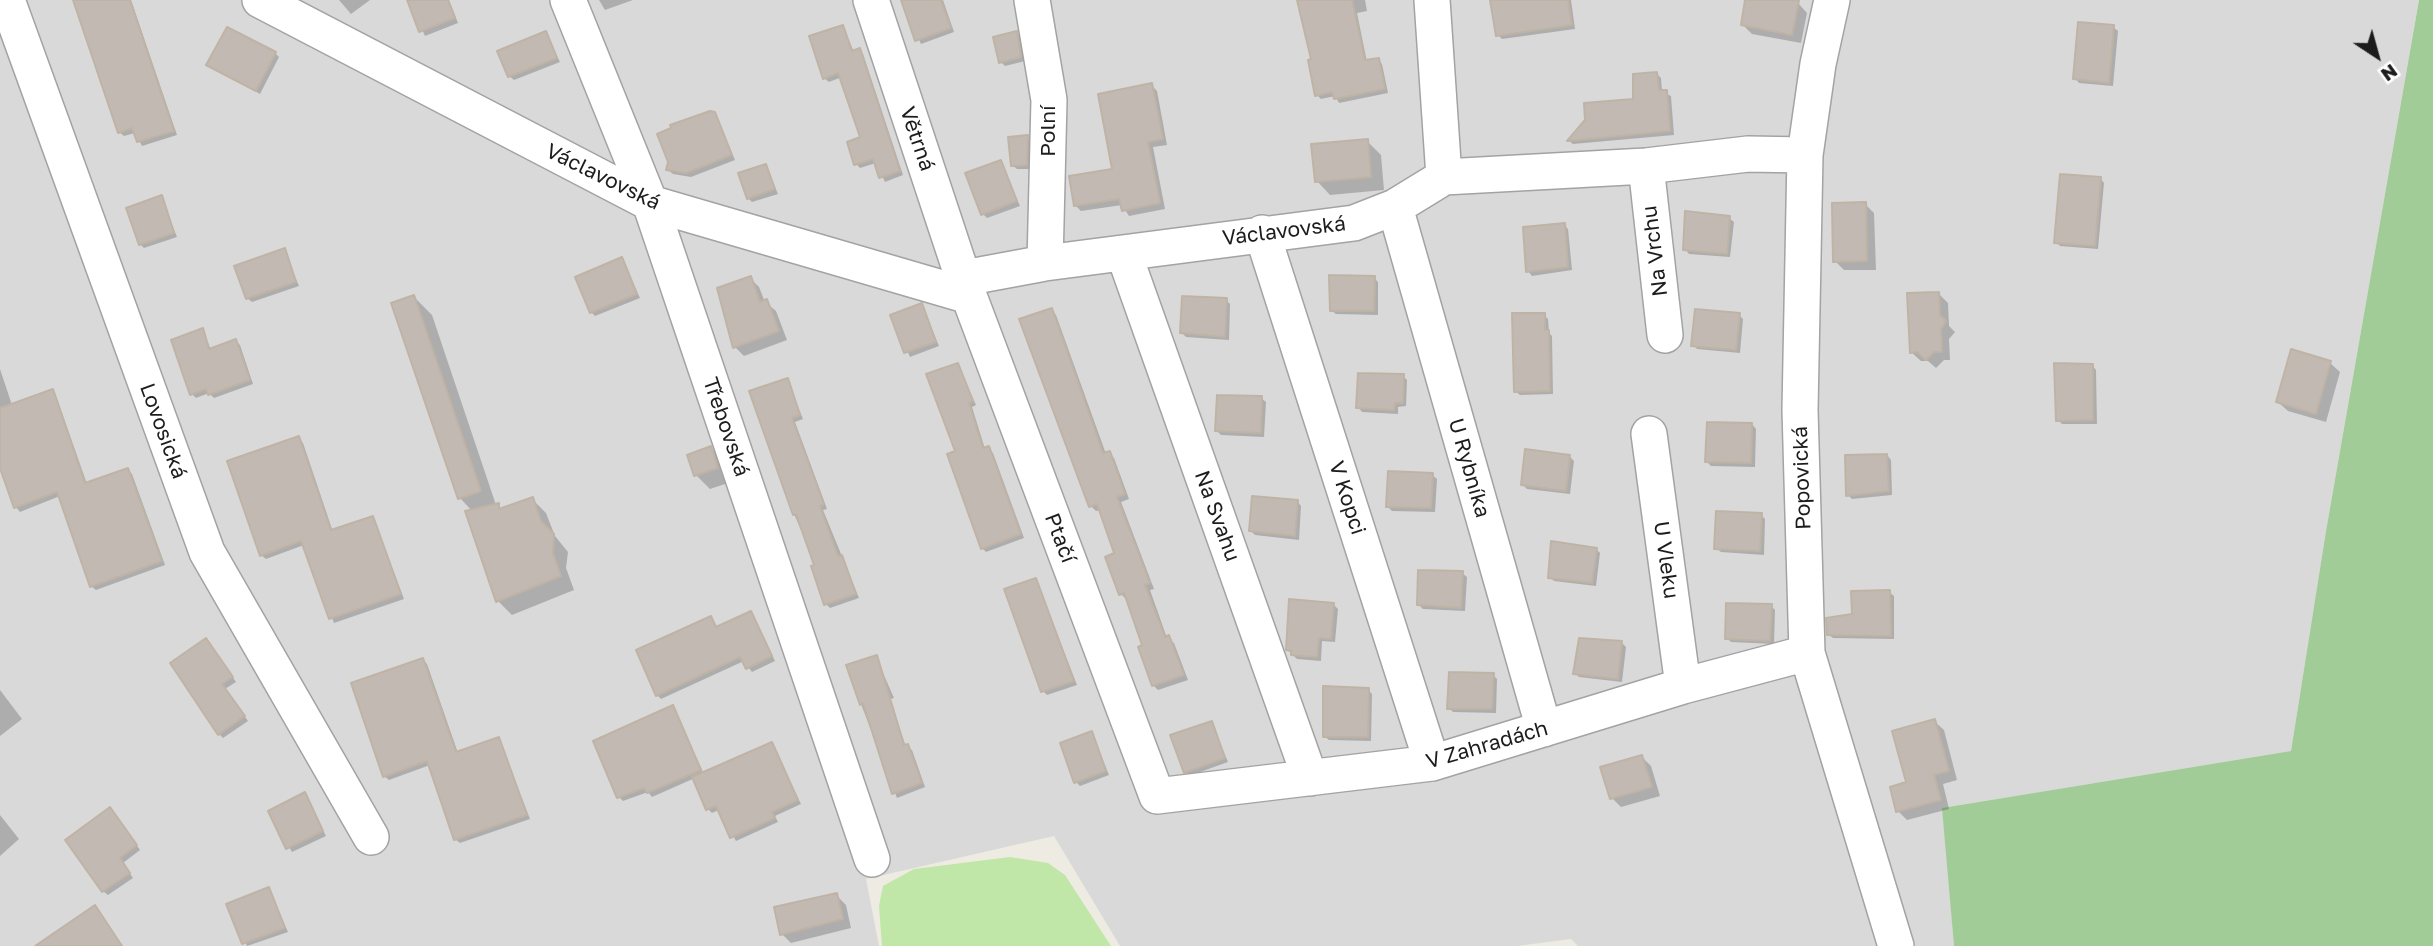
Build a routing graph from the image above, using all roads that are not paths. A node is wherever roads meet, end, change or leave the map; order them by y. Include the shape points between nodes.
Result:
1 (7, 0) edge
2 (260, 0) edge
3 (568, 0) edge
4 (871, 0) edge
5 (1032, 0) edge
6 (1432, 0) edge
7 (1832, 0) edge
8 (1805, 155) junction
9 (1646, 166) junction
10 (1444, 177) junction
11 (650, 203) junction
12 (1395, 207) junction
13 (1262, 233) junction
14 (1124, 254) junction
15 (1045, 263) junction
16 (967, 287) junction
17 (1665, 335) dead end
18 (1650, 434) dead end
19 (1807, 653) junction
20 (1683, 686) junction
21 (1544, 729) junction
22 (1432, 764) junction
23 (1310, 778) junction
24 (1157, 796) joint
25 (372, 837) dead end
26 (872, 859) dead end
27 (1896, 946) edge

1 - 25 street, Lovosická via 207,552
2 - 11 street, Václavovská
3 - 11 street, Třebovská
4 - 16 street, Větrná
5 - 15 street, Polní via 1049,100
6 - 10 street
7 - 8 street, Popovická
8 - 9 street, Václavovská via 1748,154
8 - 19 street, Popovická via 1800,410
9 - 10 street, Václavovská
9 - 17 street, Na Vrchu
10 - 12 street, Václavovská
11 - 16 street, Václavovská
11 - 26 street, Třebovská
12 - 13 street, Václavovská via 1354,223
12 - 21 street, U Rybníka
13 - 14 street, Václavovská
13 - 22 street, V Kopci
14 - 15 street, Václavovská
14 - 23 street, Na Svahu
15 - 16 street, Václavovská
16 - 24 street, Ptačí
18 - 20 street, U Vleku
19 - 20 street, V Zahradách
19 - 27 street, Popovická
20 - 21 street, V Zahradách
21 - 22 street, V Zahradách
22 - 23 street, V Zahradách
23 - 24 street, V Zahradách

